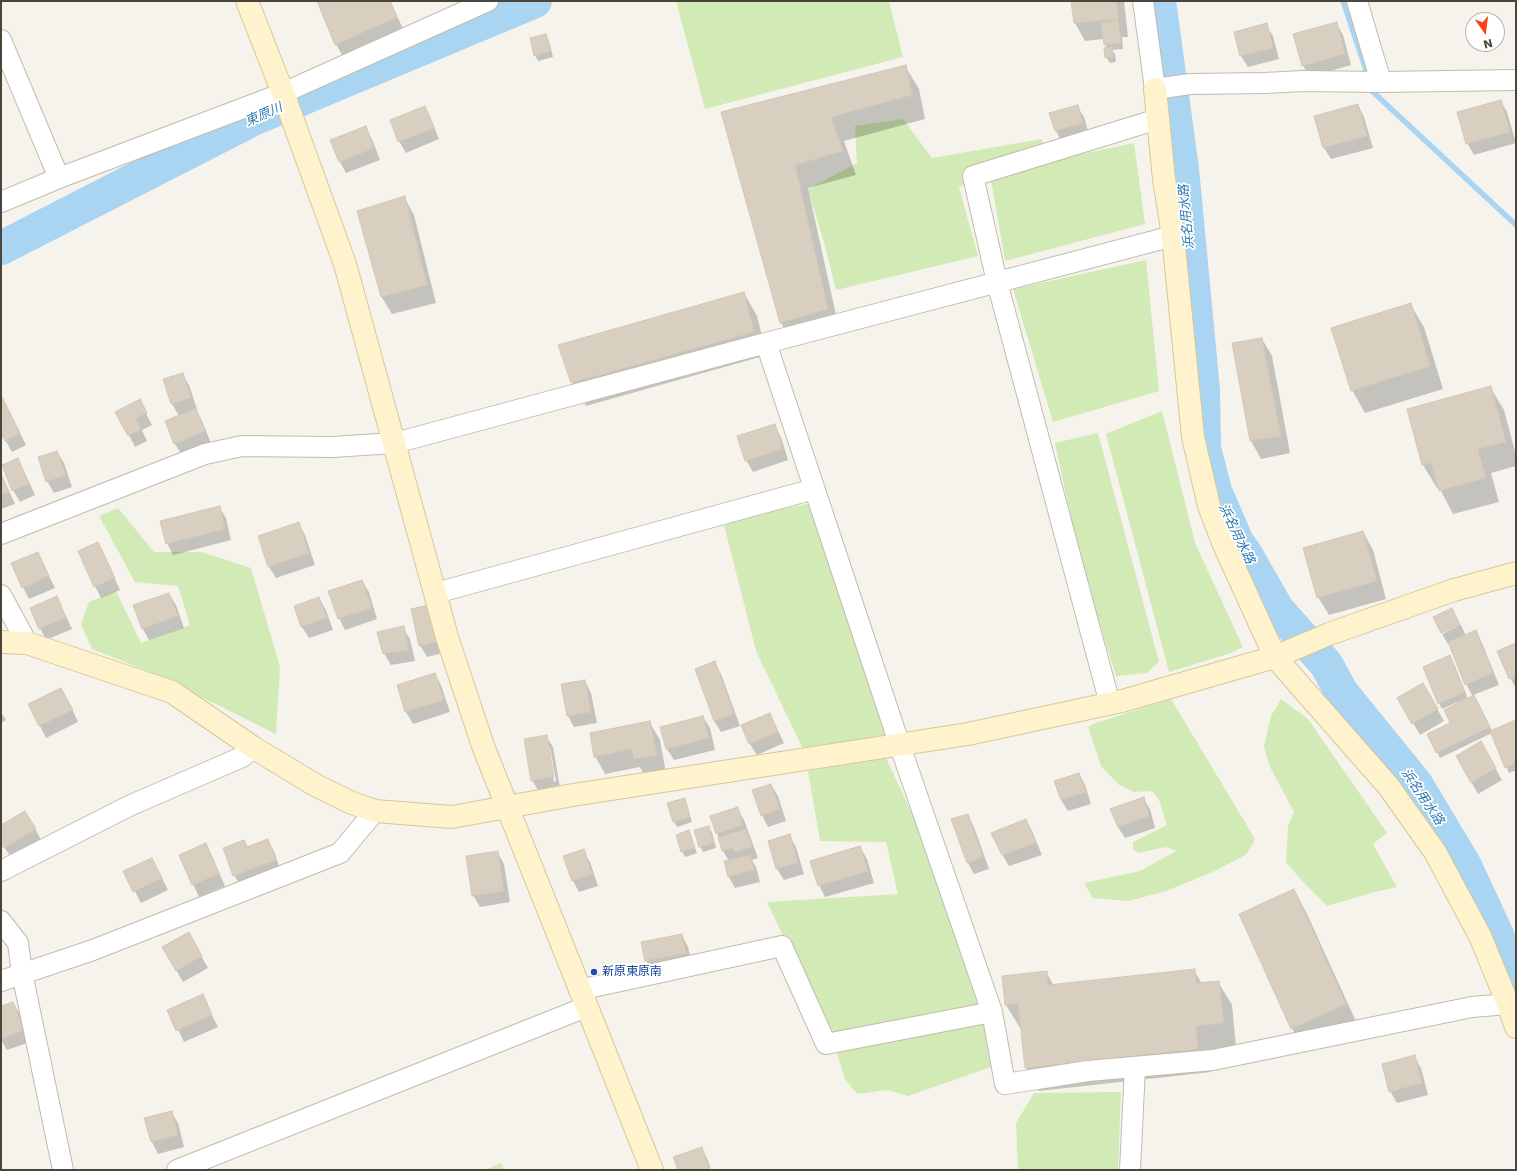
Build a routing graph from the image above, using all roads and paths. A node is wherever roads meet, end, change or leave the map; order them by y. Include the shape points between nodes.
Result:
1 (247, 1) edge
2 (488, 1) edge
3 (1143, 1) edge
4 (1357, 1) edge
5 (1, 40) edge
6 (1516, 80) edge
7 (1381, 82) junction
8 (1161, 88) junction
9 (283, 92) junction
10 (1158, 120) junction
11 (59, 178) junction
12 (1, 202) edge
13 (1173, 236) junction
14 (997, 282) junction
15 (766, 343) junction
16 (395, 443) junction
17 (814, 489) junction
18 (1, 534) edge
19 (1516, 573) edge
20 (436, 593) junction
21 (1, 595) edge
22 (1, 642) edge
23 (27, 643) junction
24 (1284, 654) junction
25 (1110, 704) junction
26 (900, 746) junction
27 (254, 748) junction
28 (507, 808) junction
29 (375, 811) junction
30 (1, 871) edge
31 (1, 921) edge
32 (22, 973) junction
33 (1, 981) edge
34 (583, 999) junction
35 (1508, 1004) junction
36 (992, 1012) junction
37 (1516, 1027) edge
38 (1135, 1067) junction
39 (63, 1170) edge
40 (177, 1170) edge
41 (652, 1170) edge
42 (1130, 1170) edge

1 - 9 street
2 - 9 street
3 - 8 street
4 - 7 street
5 - 11 street
6 - 7 street
7 - 8 street via 1190,84
8 - 10 street
9 - 11 street
9 - 16 street via 345,264
10 - 13 street
10 - 14 street via 973,176
11 - 12 street
13 - 14 street
13 - 24 street via 1193,437 1209,506 1224,545
14 - 15 street
14 - 25 street
15 - 16 street
15 - 17 street
16 - 18 street via 332,447 242,446 205,454
16 - 20 street
17 - 20 street
17 - 26 street
19 - 24 street via 1454,590 1329,634
20 - 28 street via 447,637 483,746
21 - 23 street
22 - 23 street
23 - 27 street via 172,692
24 - 25 street
24 - 35 street via 1390,787 1435,852 1480,936
25 - 26 street
26 - 28 street via 573,795
26 - 36 street
27 - 29 street via 317,786
27 - 30 street via 242,757 129,806
28 - 29 street via 452,817
28 - 34 street
29 - 32 street via 340,854 93,950
31 - 32 street via 18,944
32 - 33 street
32 - 39 street
34 - 36 street via 782,946 826,1044
34 - 40 street
34 - 41 street
35 - 37 street
35 - 38 street via 1472,1007 1213,1060
36 - 38 street via 1005,1084
38 - 42 street

